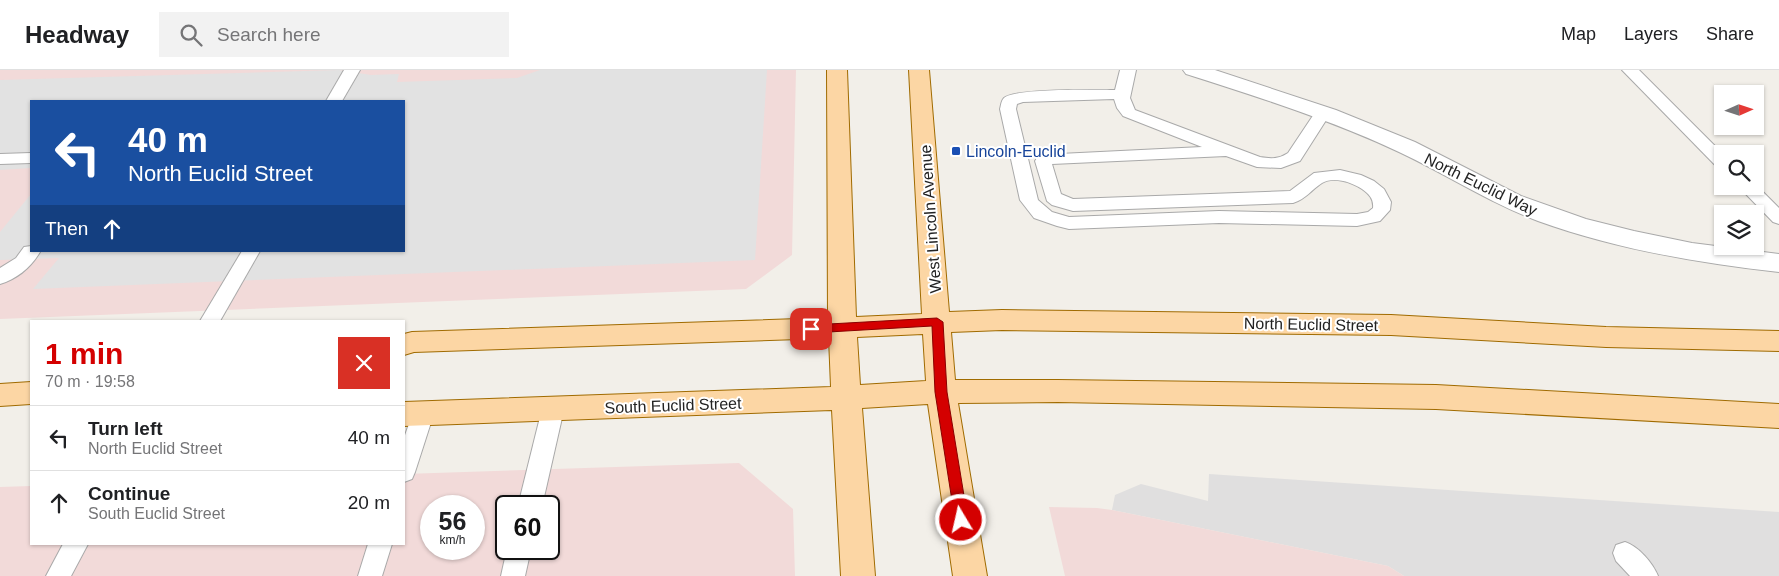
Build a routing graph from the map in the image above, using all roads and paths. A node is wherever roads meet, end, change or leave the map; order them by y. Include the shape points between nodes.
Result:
1 (352, 70) edge
2 (837, 70) edge
3 (919, 70) edge
4 (1128, 70) edge
5 (1193, 70) edge
6 (1630, 70) edge
7 (1123, 94) junction
8 (335, 100) edge
9 (1322, 114) junction
10 (1228, 151) junction
11 (1714, 154) edge
12 (30, 158) edge
13 (0, 159) edge
14 (1756, 195) edge
15 (1779, 218) edge
16 (31, 252) edge
17 (249, 252) edge
18 (1779, 263) edge
19 (0, 277) edge
20 (211, 320) edge
21 (937, 322) junction
22 (842, 328) junction
23 (1779, 341) edge
24 (405, 346) edge
25 (941, 392) junction
26 (30, 393) edge
27 (0, 395) edge
28 (846, 398) junction
29 (553, 409) junction
30 (414, 413) edge
31 (1779, 416) edge
32 (405, 466) edge
33 (533, 495) edge
34 (75, 545) edge
35 (380, 545) edge
36 (1625, 553) dead end
37 (517, 560) edge
38 (58, 576) edge
39 (370, 576) edge
40 (513, 576) edge
41 (858, 576) edge
42 (970, 576) edge
43 (1646, 576) edge

1 - 8 lane
2 - 22 main road
3 - 21 main road, West Lincoln Avenue
4 - 7 lane
5 - 9 street, North Euclid Way
6 - 11 lane
7 - 10 lane via 1122,107 1128,113
7 - 10 lane via 1021,97 1010,101 1008,109 1028,200 1039,213 1069,223 1219,217 1357,220 1371,218 1381,210 1381,197 1370,185 1353,177 1335,174 1319,177 1293,197 1073,205 1053,197 1043,161
9 - 10 lane via 1288,162 1266,164
9 - 18 street, North Euclid Way via 1408,147 1491,191 1548,216 1633,241 1741,260
12 - 13 lane
14 - 15 lane
16 - 19 lane via 23,263
17 - 20 lane
21 - 22 main road, North Euclid Street
21 - 23 main road, North Euclid Street via 1391,325 1606,337
21 - 25 main road, West Lincoln Avenue
22 - 24 main road via 412,342
22 - 28 main road
25 - 28 main road, South Euclid Street
25 - 31 main road via 1436,397
25 - 42 main road, West Lincoln Avenue
26 - 27 main road
28 - 29 main road, South Euclid Street
28 - 41 main road
29 - 30 main road, South Euclid Street
29 - 33 lane
30 - 32 lane
34 - 38 lane
35 - 39 lane
36 - 43 lane
37 - 40 lane

